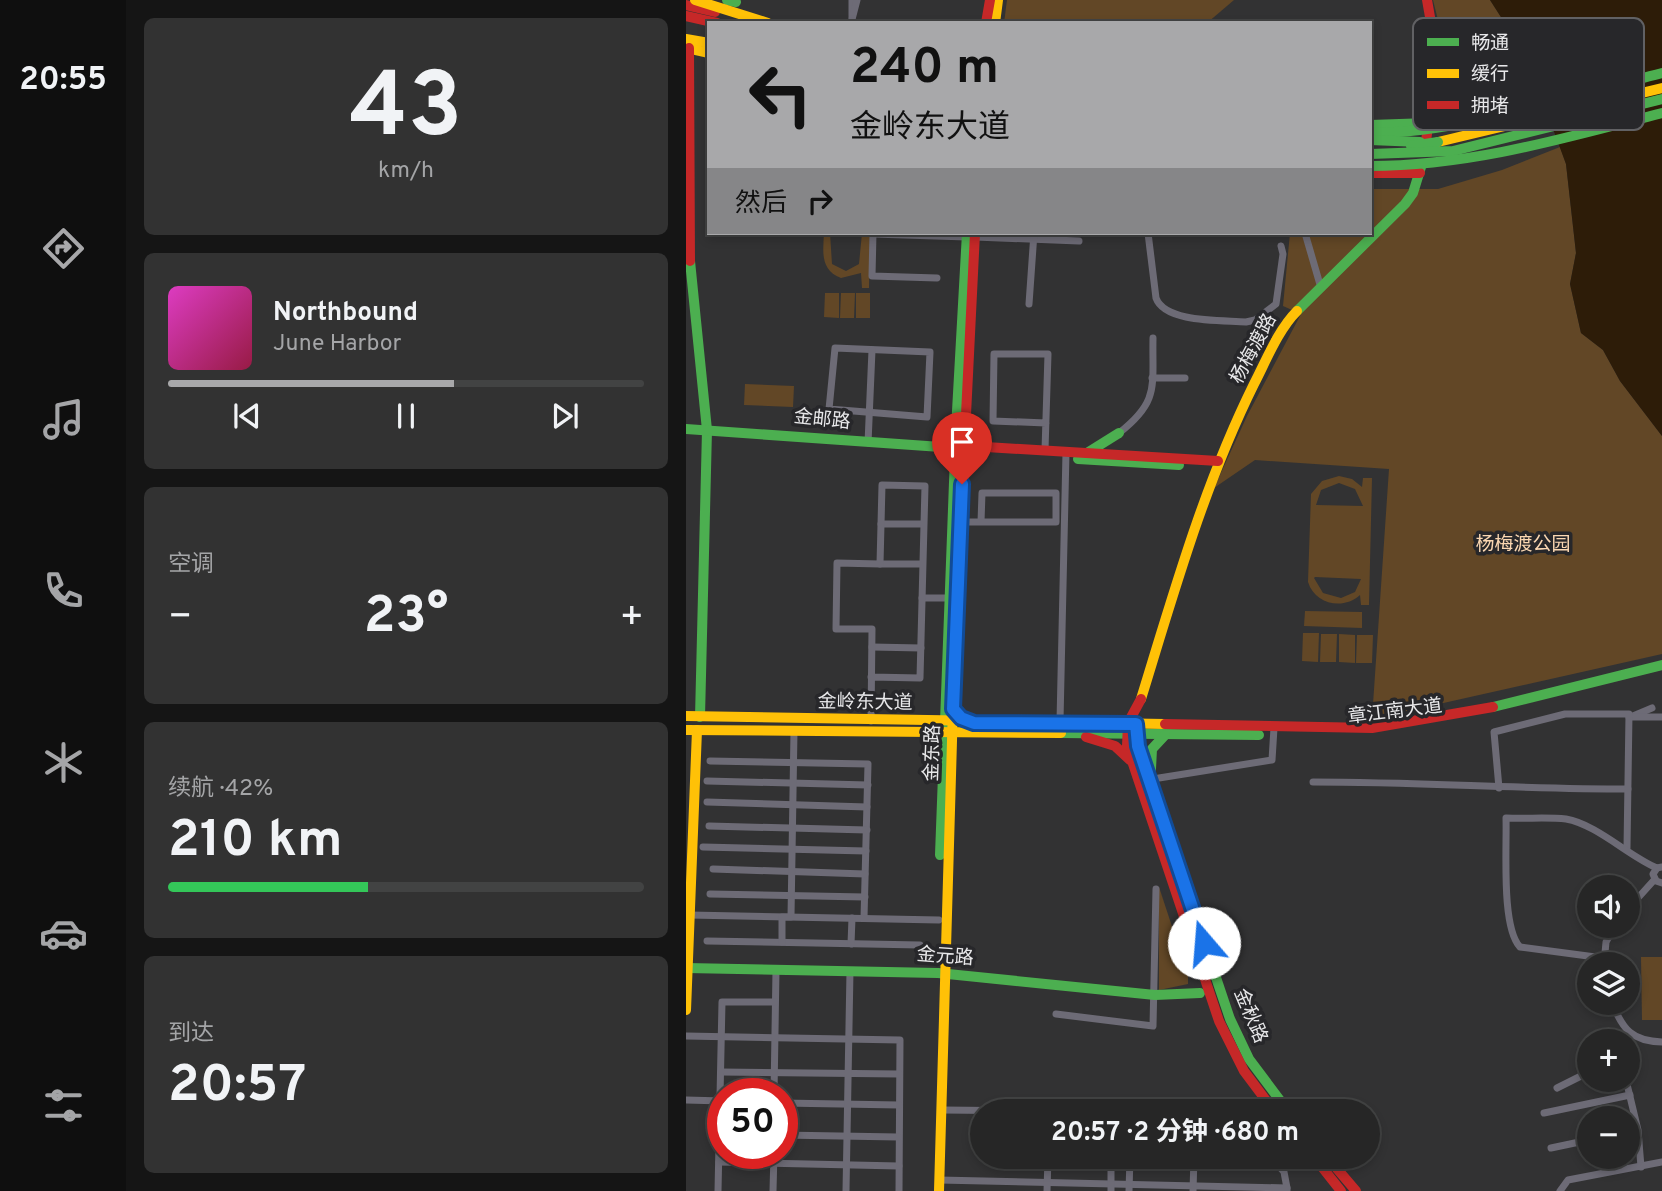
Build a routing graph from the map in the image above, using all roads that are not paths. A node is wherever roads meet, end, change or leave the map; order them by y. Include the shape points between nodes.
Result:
1 (695, 0) edge
2 (852, 0) edge
3 (858, 0) edge
4 (990, 0) edge
5 (998, 0) edge
6 (1427, 0) edge
7 (686, 4) edge
8 (686, 16) edge
9 (1431, 18) edge
10 (851, 20) edge
11 (708, 21) edge
12 (751, 21) edge
13 (760, 21) edge
14 (763, 21) edge
15 (986, 21) edge
16 (995, 21) edge
17 (686, 23) edge
18 (707, 28) edge
19 (686, 33) edge
20 (707, 38) edge
21 (707, 43) edge
22 (687, 45) edge
23 (707, 52) edge
24 (1662, 73) edge
25 (1644, 78) edge
26 (1662, 88) edge
27 (1644, 93) edge
28 (1662, 99) edge
29 (1644, 103) edge
30 (1662, 113) edge
31 (1644, 117) edge
32 (1413, 124) edge
33 (1372, 125) edge
34 (1428, 130) edge
35 (1429, 130) edge
36 (1505, 130) edge
37 (1520, 130) edge
38 (1593, 130) edge
39 (1372, 133) edge
40 (1372, 140) edge
41 (1372, 146) edge
42 (1438, 148) junction
43 (1372, 156) edge
44 (1372, 166) edge
45 (1372, 173) edge
46 (1420, 173) junction
47 (873, 235) edge
48 (971, 235) edge
49 (1148, 235) edge
50 (1306, 235) edge
51 (1033, 236) edge
52 (1079, 241) dead end
53 (1280, 246) dead end
54 (937, 278) dead end
55 (1321, 288) junction
56 (1029, 304) dead end
57 (1153, 338) dead end
58 (872, 350) junction
59 (1152, 378) junction
60 (1185, 378) dead end
61 (870, 413) junction
62 (1046, 423) junction
63 (686, 429) edge
64 (707, 430) junction
65 (1119, 433) junction
66 (869, 443) junction
67 (960, 447) junction
68 (1045, 450) junction
69 (1087, 453) junction
70 (1065, 455) junction
71 (1123, 455) junction
72 (1217, 464) junction
73 (961, 522) junction
74 (981, 522) junction
75 (881, 524) junction
76 (923, 524) junction
77 (880, 564) junction
78 (922, 564) junction
79 (922, 598) junction
80 (950, 598) junction
81 (872, 647) junction
82 (920, 648) junction
83 (1662, 665) edge
84 (1662, 672) edge
85 (871, 677) junction
86 (948, 705) junction
87 (1652, 708) dead end
88 (686, 716) edge
89 (700, 717) junction
90 (1629, 717) junction
91 (1662, 717) edge
92 (871, 721) junction
93 (1060, 721) junction
94 (926, 728) junction
95 (947, 728) junction
96 (972, 728) junction
97 (1132, 728) junction
98 (1399, 729) junction
99 (692, 730) edge
100 (794, 731) junction
101 (1274, 732) junction
102 (1072, 733) junction
103 (1167, 733) junction
104 (947, 752) junction
105 (709, 761) dead end
106 (794, 762) junction
107 (1133, 762) junction
108 (1159, 778) dead end
109 (707, 781) dead end
110 (1313, 782) dead end
111 (793, 784) junction
112 (868, 785) junction
113 (1499, 788) junction
114 (1628, 789) junction
115 (1155, 790) junction
116 (707, 802) dead end
117 (793, 806) junction
118 (867, 807) junction
119 (709, 826) dead end
120 (792, 829) junction
121 (867, 830) junction
122 (703, 847) dead end
123 (1627, 848) junction
124 (792, 850) junction
125 (866, 851) junction
126 (1659, 867) edge
127 (713, 869) dead end
128 (792, 872) junction
129 (865, 874) junction
130 (1658, 881) edge
131 (1156, 889) dead end
132 (710, 894) dead end
133 (791, 895) junction
134 (864, 897) junction
135 (1640, 898) edge
136 (689, 915) junction
137 (786, 917) junction
138 (852, 918) junction
139 (864, 918) junction
140 (939, 920) junction
141 (707, 941) dead end
142 (782, 942) junction
143 (851, 944) junction
144 (920, 945) dead end
145 (1577, 957) edge
146 (687, 968) edge
147 (776, 970) junction
148 (849, 971) junction
149 (941, 973) junction
150 (1200, 993) dead end
151 (1155, 995) junction
152 (775, 1002) junction
153 (686, 1010) edge
154 (1056, 1014) dead end
155 (686, 1035) edge
156 (721, 1036) junction
157 (775, 1037) junction
158 (848, 1039) junction
159 (1640, 1041) edge
160 (1662, 1042) edge
161 (721, 1072) junction
162 (775, 1073) junction
163 (848, 1074) junction
164 (899, 1074) junction
165 (721, 1078) edge
166 (775, 1078) edge
167 (1577, 1078) edge
168 (1557, 1088) dead end
169 (1629, 1092) edge
170 (1630, 1095) junction
171 (1265, 1099) edge
172 (1279, 1099) edge
173 (686, 1100) edge
174 (707, 1101) edge
175 (798, 1102) edge
176 (847, 1104) junction
177 (899, 1105) junction
178 (1633, 1106) edge
179 (942, 1110) junction
180 (970, 1110) edge
181 (1544, 1113) dead end
182 (798, 1135) edge
183 (846, 1136) junction
184 (898, 1137) junction
185 (1577, 1142) edge
186 (1551, 1147) dead end
187 (1640, 1155) edge
188 (1662, 1162) edge
189 (798, 1164) edge
190 (846, 1165) junction
191 (899, 1166) junction
192 (1641, 1167) junction
193 (719, 1169) edge
194 (774, 1169) edge
195 (1048, 1169) edge
196 (1111, 1169) edge
197 (1130, 1169) edge
198 (1194, 1169) edge
199 (1282, 1169) edge
200 (1324, 1169) edge
201 (1337, 1169) edge
202 (939, 1186) edge
203 (1047, 1187) edge
204 (1111, 1188) edge
205 (1129, 1188) edge
206 (1194, 1189) edge
207 (1287, 1189) edge
208 (718, 1191) edge
209 (773, 1191) edge
210 (845, 1191) edge
211 (899, 1191) edge
212 (933, 1191) edge
213 (1341, 1191) edge
214 (1356, 1191) edge
215 (1560, 1191) edge

1 - 14 main road, bridge
2 - 10 street
3 - 10 street
4 - 15 main road
5 - 16 main road
6 - 9 main road, 杨梅渡路
7 - 12 main road, bridge
7 - 13 main road
8 - 11 main road
17 - 18 main road
19 - 20 main road
21 - 22 main road
22 - 23 main road
22 - 64 main road via 690,271
24 - 25 main road, bridge
26 - 27 main road
28 - 29 main road, bridge
30 - 31 main road, bridge
32 - 33 main road
34 - 39 main road, bridge
35 - 46 main road, 杨梅渡路
36 - 42 main road
37 - 42 main road, bridge
38 - 44 main road, bridge via 1492,155 1436,164
40 - 42 main road, bridge
41 - 42 main road, bridge
42 - 43 main road, bridge
45 - 46 main road
46 - 55 main road, 杨梅渡路 via 1413,193 1394,217
47 - 54 street via 872,276
48 - 51 street
48 - 67 main road, 金东路
49 - 53 street via 1156,298 1160,308 1171,315 1255,320 1276,304 1283,254
50 - 55 street
51 - 52 street
51 - 56 street
55 - 72 main road, 杨梅渡路 via 1288,322 1266,359
57 - 59 street
58 - 61 street
58 - 61 street via 835,348 829,409
58 - 61 street via 930,352 927,417
59 - 60 street
59 - 65 street via 1151,399 1140,416
61 - 66 street
62 - 62 street via 1048,354 995,354 993,421
62 - 68 street
63 - 64 main road, 金邮路
64 - 66 main road, 金邮路
64 - 89 main road
65 - 69 main road
65 - 71 main road via 1116,443
66 - 67 main road, 金邮路
67 - 68 main road, 金邮路
67 - 70 main road, 金邮路 via 976,452
67 - 73 main road, 金东路
67 - 80 main road, 金东路
68 - 70 main road, 金邮路
69 - 70 main road, 金邮路
69 - 71 main road, 金邮路
70 - 72 main road, 金邮路
70 - 93 street
71 - 72 main road, 金邮路
72 - 97 main road, 杨梅渡路
73 - 74 street
73 - 86 main road, 金东路
74 - 74 street via 1056,522 1056,492 982,493
75 - 76 street
75 - 76 street via 882,485 925,486
75 - 77 street
76 - 78 street
77 - 78 street
77 - 81 street via 837,563 836,629 872,629
78 - 79 street
79 - 80 street
79 - 82 street
80 - 86 main road, 金东路
81 - 82 street
81 - 85 street
82 - 85 street via 920,678
83 - 98 main road, 章江南大道
84 - 98 main road, 章江南大道 via 1468,720
85 - 92 street
86 - 94 main road
86 - 95 main road, 金东路
86 - 96 main road
87 - 90 street
88 - 89 main road, 金岭东大道
89 - 92 main road, 金岭东大道
90 - 91 street
90 - 113 street via 1565,714 1494,732
90 - 114 street
92 - 94 main road, 金岭东大道
93 - 96 main road, 金岭东大道
93 - 97 main road, 金岭东大道
94 - 95 main road, 金岭东大道
94 - 100 main road, 金岭东大道
94 - 104 main road
95 - 96 main road, 金岭东大道
95 - 104 main road, 金东路
96 - 102 main road, 金岭东大道
96 - 104 main road
97 - 101 main road, 章江南大道
97 - 102 main road, 金岭东大道
97 - 103 main road, 章江南大道
97 - 107 main road, 金秋路
97 - 115 main road, 金秋路
98 - 101 main road, 章江南大道
99 - 100 main road, 金岭东大道
99 - 136 main road
100 - 106 street
101 - 103 main road, 章江南大道
101 - 108 street via 1272,760
102 - 107 main road via 1107,743
103 - 115 main road via 1158,737 1151,749
104 - 140 main road, 金东路
104 - 149 main road, 金东路
105 - 106 street
106 - 111 street
106 - 112 street via 868,764
107 - 171 main road, 金秋路 via 1226,1039
109 - 111 street
110 - 113 street via 1430,782
111 - 112 street
111 - 117 street
112 - 118 street
113 - 114 street
114 - 123 street
115 - 172 main road, 金秋路 via 1230,1019 1258,1072
116 - 117 street
117 - 118 street
117 - 120 street
118 - 121 street
119 - 120 street
120 - 121 street
120 - 124 street
121 - 125 street
122 - 124 street
123 - 126 street via 1637,860
123 - 145 street via 1567,820 1506,818 1514,940 1520,947
124 - 125 street
124 - 128 street
125 - 129 street
126 - 130 street
127 - 128 street
128 - 129 street
128 - 133 street
129 - 134 street
130 - 135 street
131 - 151 street
132 - 133 street
133 - 134 street
133 - 137 street
134 - 139 street
136 - 137 street
136 - 146 main road
137 - 138 street
137 - 142 street
138 - 139 street
138 - 143 street
139 - 140 street
140 - 149 main road, 金东路
141 - 142 street
142 - 143 street
143 - 144 street
146 - 147 main road, 金元路
146 - 153 main road
147 - 148 main road, 金元路
147 - 152 street
148 - 149 main road, 金元路
148 - 158 street
149 - 151 main road, 金元路
149 - 179 main road, 金东路
149 - 212 main road, 金东路
150 - 151 main road, 金元路
151 - 154 street via 1153,1026
152 - 156 street via 722,1002
152 - 157 street
155 - 156 street
156 - 157 street
156 - 161 street
157 - 158 street
157 - 162 street
158 - 163 street
158 - 164 street via 900,1040
159 - 160 street
161 - 162 street
161 - 165 street
162 - 163 street
162 - 166 street
163 - 164 street
163 - 176 street
164 - 177 street
167 - 168 street
169 - 170 street
170 - 178 street
170 - 181 street
173 - 174 street
175 - 176 street
176 - 177 street
176 - 183 street
177 - 184 street
179 - 180 street
179 - 202 main road, 金东路
182 - 183 street
183 - 184 street
183 - 190 street
184 - 191 street
185 - 186 street
187 - 192 street
188 - 192 street
189 - 190 street
190 - 191 street
190 - 210 street
191 - 211 street
192 - 215 street via 1568,1180
193 - 208 street
194 - 209 street
195 - 203 street
196 - 204 street
197 - 205 street
198 - 206 street
199 - 207 street
200 - 213 main road
201 - 214 main road
202 - 203 street
203 - 204 street
204 - 205 street
205 - 206 street
206 - 207 street

